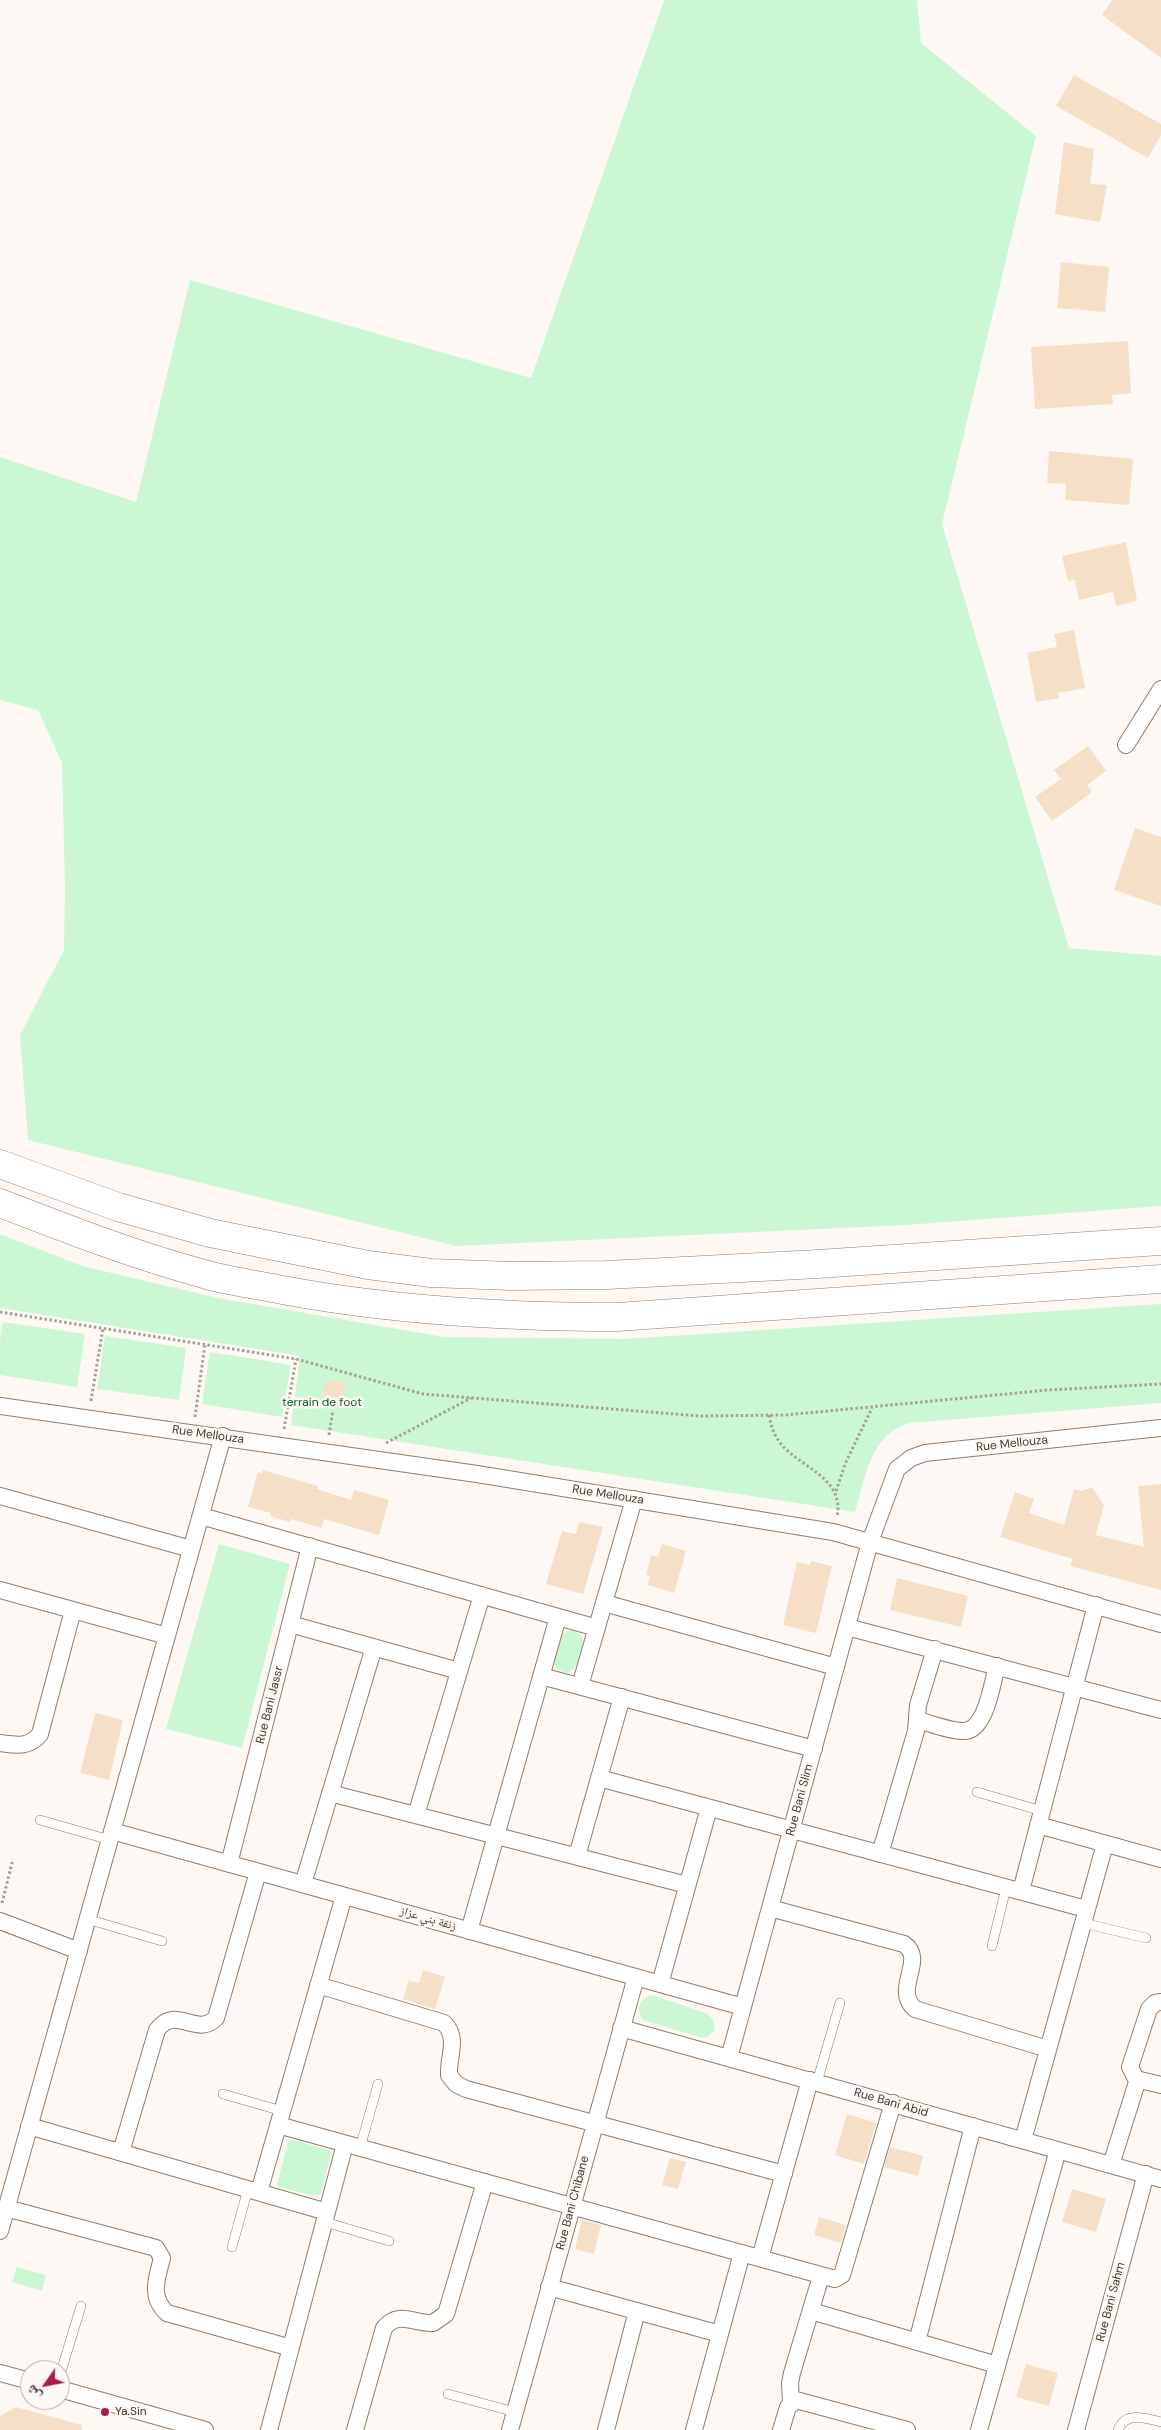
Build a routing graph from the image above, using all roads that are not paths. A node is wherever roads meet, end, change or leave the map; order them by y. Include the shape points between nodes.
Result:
1 (1161, 689) edge
2 (1126, 745) dead end
3 (0, 1164) edge
4 (0, 1204) edge
5 (1161, 1241) edge
6 (1161, 1278) edge
7 (0, 1406) edge
8 (1161, 1428) edge
9 (223, 1436) junction
10 (0, 1496) edge
11 (634, 1499) junction
12 (201, 1516) junction
13 (870, 1542) junction
14 (310, 1546) junction
15 (191, 1548) junction
16 (0, 1590) edge
17 (482, 1595) junction
18 (604, 1602) junction
19 (1096, 1605) junction
20 (73, 1610) junction
21 (558, 1617) junction
22 (290, 1624) junction
23 (1161, 1624) edge
24 (847, 1627) junction
25 (597, 1628) junction
26 (167, 1636) junction
27 (374, 1647) junction
28 (935, 1650) junction
29 (997, 1666) junction
30 (836, 1667) junction
31 (459, 1671) junction
32 (541, 1676) junction
33 (580, 1686) junction
34 (1074, 1686) junction
35 (622, 1697) junction
36 (1161, 1710) edge
37 (918, 1720) junction
38 (0, 1743) edge
39 (814, 1749) junction
40 (599, 1778) junction
41 (976, 1792) dead end
42 (330, 1793) junction
43 (709, 1808) junction
44 (416, 1815) junction
45 (1040, 1818) junction
46 (40, 1820) dead end
47 (791, 1830) junction
48 (111, 1836) junction
49 (496, 1836) junction
50 (1105, 1844) junction
51 (880, 1854) junction
52 (576, 1856) junction
53 (1161, 1859) edge
54 (229, 1864) junction
55 (258, 1872) junction
56 (303, 1884) junction
57 (687, 1885) junction
58 (1014, 1889) junction
59 (344, 1896) junction
60 (770, 1908) junction
61 (1085, 1916) junction
62 (87, 1919) junction
63 (0, 1921) edge
64 (469, 1930) junction
65 (1146, 1938) dead end
66 (162, 1941) dead end
67 (992, 1946) dead end
68 (78, 1951) junction
69 (636, 1977) junction
70 (660, 1984) junction
71 (318, 1985) junction
72 (1161, 2002) edge
73 (840, 2003) dead end
74 (743, 2007) junction
75 (622, 2028) junction
76 (1048, 2049) junction
77 (730, 2058) junction
78 (1138, 2079) junction
79 (814, 2081) junction
80 (378, 2084) dead end
81 (1161, 2085) edge
82 (223, 2094) dead end
83 (893, 2104) junction
84 (280, 2118) junction
85 (594, 2124) junction
86 (29, 2126) junction
87 (973, 2126) junction
88 (1023, 2140) junction
89 (353, 2146) junction
90 (1058, 2150) junction
91 (121, 2152) junction
92 (1111, 2165) junction
93 (784, 2174) junction
94 (1154, 2176) edge
95 (485, 2182) junction
96 (254, 2191) junction
97 (6, 2197) edge
98 (572, 2206) junction
99 (326, 2217) junction
100 (0, 2231) edge
101 (389, 2241) dead end
102 (232, 2247) dead end
103 (742, 2253) junction
104 (760, 2258) junction
105 (821, 2276) junction
106 (549, 2287) junction
107 (81, 2306) dead end
108 (637, 2311) junction
109 (811, 2311) junction
110 (720, 2334) junction
111 (917, 2342) junction
112 (291, 2348) junction
113 (65, 2360) edge
114 (997, 2365) junction
115 (0, 2373) edge
116 (20, 2378) edge
117 (70, 2392) edge
118 (448, 2394) dead end
119 (791, 2403) junction
120 (515, 2412) junction
121 (1161, 2422) edge
122 (161, 2424) edge
123 (871, 2425) edge
124 (205, 2430) edge
125 (269, 2430) edge
126 (354, 2430) edge
127 (510, 2430) edge
128 (606, 2430) edge
129 (694, 2430) edge
130 (781, 2430) edge
131 (907, 2430) edge
132 (979, 2430) edge
133 (1076, 2430) edge
134 (1118, 2430) edge

1 - 2 street
3 - 5 highway via 118,1207 210,1233 368,1265 432,1273 607,1275
4 - 6 highway via 108,1244 205,1274 375,1306 516,1317 616,1317
7 - 9 street, Rue Mellouza
8 - 13 street, Rue Mellouza via 918,1455 897,1469
9 - 11 street, Rue Mellouza
9 - 12 street
10 - 15 street
11 - 13 street, Rue Mellouza via 833,1532
11 - 18 street
12 - 14 street
12 - 15 street
13 - 19 street
13 - 24 street, Rue Bani Slim
14 - 17 street
14 - 22 street, Rue Bani Jassr
15 - 26 street
16 - 20 street
17 - 21 street
17 - 31 street
18 - 25 street
18 - 30 street
19 - 23 street
19 - 34 street
20 - 26 street
20 - 38 street via 40,1734 26,1744
21 - 25 street
21 - 32 street
22 - 27 street
22 - 54 street, Rue Bani Jassr
24 - 28 street
24 - 30 street, Rue Bani Slim
25 - 33 street
26 - 48 street
27 - 31 street
27 - 42 street
28 - 29 street
28 - 37 street via 918,1705
29 - 34 street
29 - 37 street via 983,1717 973,1728 962,1731
30 - 39 street, Rue Bani Slim
31 - 44 street
32 - 33 street
32 - 49 street
33 - 35 street
34 - 36 street
34 - 45 street
35 - 39 street
35 - 40 street
37 - 51 street
39 - 47 street, Rue Bani Slim
40 - 43 street
40 - 52 street
41 - 45 lane
42 - 44 street
42 - 56 street
43 - 47 street
43 - 57 street
44 - 49 street
45 - 50 street
45 - 58 street
46 - 48 lane
47 - 51 street
47 - 60 street, Rue Bani Slim
48 - 54 street, زنقة بني عزاز
48 - 62 street
49 - 52 street
49 - 64 street
50 - 53 street
50 - 61 street
51 - 58 street
52 - 57 street
54 - 55 street, زنقة بني عزاز
55 - 56 street, زنقة بني عزاز
55 - 91 street via 216,2018 206,2025 171,2020 157,2030
56 - 59 street, زنقة بني عزاز
57 - 70 street
58 - 61 street
58 - 67 lane
59 - 64 street, زنقة بني عزاز
59 - 71 street
60 - 74 street, Rue Bani Slim
60 - 76 street via 904,1944 912,1956 906,2000 915,2009
61 - 65 lane
61 - 76 street
62 - 66 lane
62 - 68 street
63 - 68 street
64 - 69 street, زنقة بني عزاز
68 - 86 street
69 - 70 street, زنقة بني عزاز
69 - 75 street, Rue Bani Chibane
70 - 74 street, زنقة بني عزاز
71 - 84 street
71 - 85 street via 444,2023 452,2039 449,2075 461,2087
72 - 78 street via 1149,2009 1130,2067
73 - 79 lane
74 - 77 street, Rue Bani Slim
75 - 77 street, Rue Bani Abid
75 - 85 street, Rue Bani Chibane
76 - 88 street
77 - 79 street, Rue Bani Abid
78 - 81 street
78 - 92 street
79 - 83 street, Rue Bani Abid
79 - 93 street
80 - 89 lane
82 - 84 lane
83 - 87 street, Rue Bani Abid
83 - 105 street via 842,2275 836,2279
84 - 89 street
84 - 96 street
85 - 93 street
85 - 98 street, Rue Bani Chibane
86 - 91 street
86 - 97 street
87 - 88 street, Rue Bani Abid
87 - 111 street
88 - 90 street, Rue Bani Abid
89 - 95 street
89 - 99 street
90 - 92 street, Rue Bani Abid
90 - 114 street
91 - 96 street
92 - 94 street, Rue Bani Abid
93 - 104 street
94 - 133 street, Rue Bani Sahm
95 - 98 street
95 - 126 street via 446,2314 433,2323 395,2319 384,2328
96 - 99 street
96 - 102 lane
97 - 100 street
97 - 112 street via 156,2248 162,2258 156,2296 167,2313
98 - 103 street
98 - 106 street, Rue Bani Chibane
99 - 101 lane
99 - 112 street
103 - 104 street
103 - 110 street
104 - 105 street
105 - 109 street
106 - 108 street
106 - 120 street, Rue Bani Chibane
107 - 113 lane
108 - 110 street
108 - 128 street
109 - 111 street
109 - 119 street via 790,2383
110 - 129 street
111 - 114 street
112 - 125 street
114 - 132 street
115 - 116 street
117 - 122 street
118 - 120 lane
119 - 123 street via 801,2401
119 - 130 street
120 - 127 street, Rue Bani Chibane
121 - 134 lane via 1144,2417 1129,2418 1121,2422
122 - 124 street
123 - 131 street

